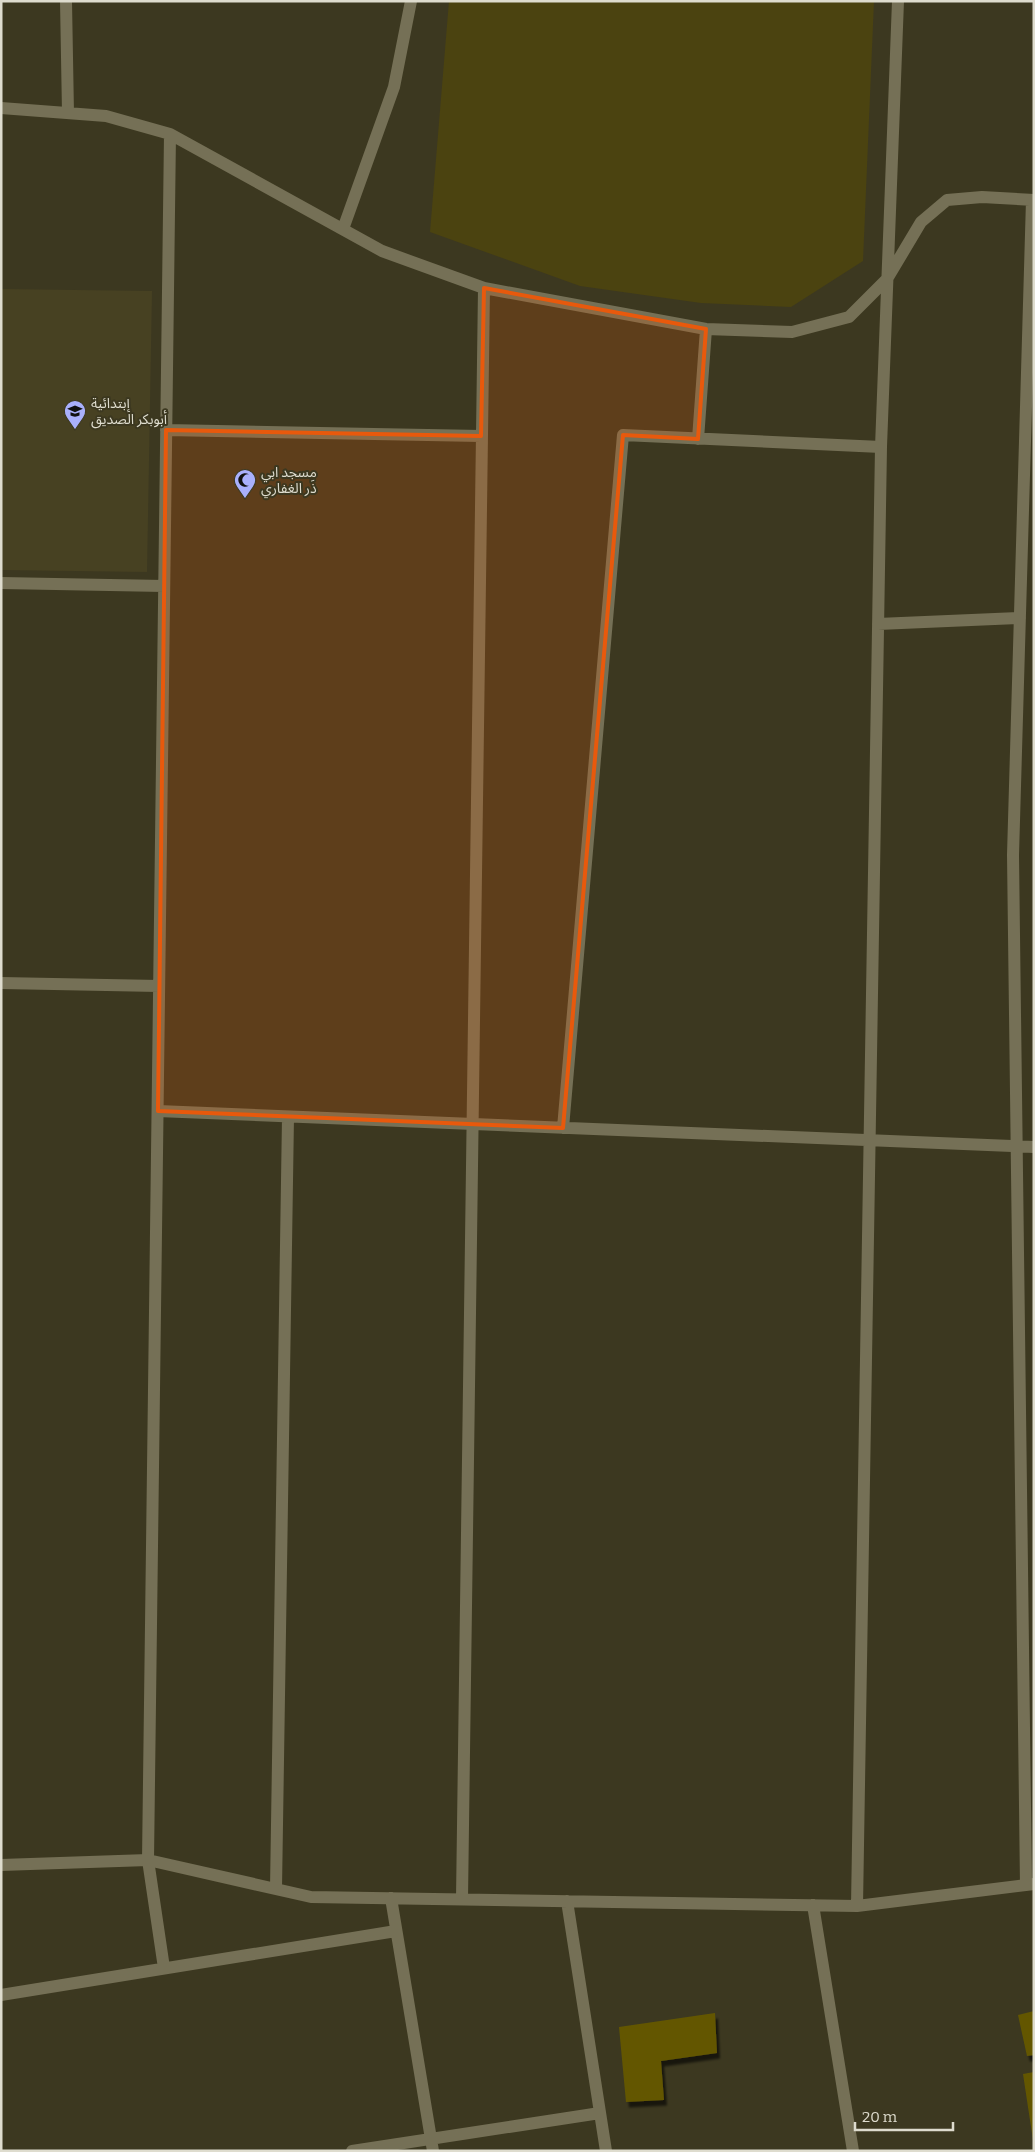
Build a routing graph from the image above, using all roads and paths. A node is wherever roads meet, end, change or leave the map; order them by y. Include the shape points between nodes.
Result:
1 (66, 1) edge
2 (411, 1) edge
3 (898, 1) edge
4 (1, 108) edge
5 (68, 113) junction
6 (170, 134) junction
7 (1033, 200) edge
8 (343, 229) junction
9 (887, 279) junction
10 (484, 288) junction
11 (706, 328) junction
12 (166, 430) junction
13 (482, 436) junction
14 (698, 439) junction
15 (881, 447) junction
16 (1, 583) edge
17 (164, 586) junction
18 (1020, 618) junction
19 (878, 624) junction
20 (1, 983) edge
21 (160, 986) junction
22 (158, 1111) junction
23 (288, 1117) junction
24 (472, 1124) junction
25 (563, 1128) junction
26 (870, 1141) junction
27 (1017, 1147) junction
28 (1034, 1148) edge
29 (148, 1860) junction
30 (1, 1865) edge
31 (1030, 1885) edge
32 (276, 1889) junction
33 (391, 1898) junction
34 (462, 1899) junction
35 (567, 1901) junction
36 (813, 1906) junction
37 (857, 1906) junction
38 (396, 1931) junction
39 (164, 1968) junction
40 (1, 1995) edge
41 (600, 2114) junction
42 (432, 2145) edge
43 (352, 2151) edge
44 (606, 2151) edge
45 (853, 2151) edge

1 - 5 street
2 - 8 street via 394,87
3 - 9 street
4 - 5 street
5 - 6 street via 106,116
6 - 8 street
6 - 12 street
7 - 9 street via 982,197 947,200 920,222
7 - 18 street
8 - 10 street via 382,251
9 - 11 street via 849,317 792,332
9 - 15 street
10 - 11 street
10 - 13 street
11 - 14 street
12 - 13 street
12 - 17 street
13 - 24 street
14 - 15 street
14 - 25 street via 622,435
15 - 19 street
16 - 17 street
17 - 21 street
18 - 19 street
18 - 27 street via 1013,855
19 - 26 street
20 - 21 street
21 - 22 street
22 - 23 street
22 - 29 street
23 - 24 street
23 - 32 street
24 - 25 street
24 - 34 street
25 - 26 street
26 - 27 street
26 - 37 street
27 - 28 street
27 - 31 street
29 - 30 street
29 - 32 street
29 - 39 street
31 - 37 street
32 - 33 street via 310,1897
33 - 34 street
33 - 38 street
34 - 35 street
35 - 36 street
35 - 41 street
36 - 37 street
36 - 45 street
38 - 39 street
38 - 42 street
39 - 40 street
41 - 42 street
41 - 44 street
42 - 43 street

